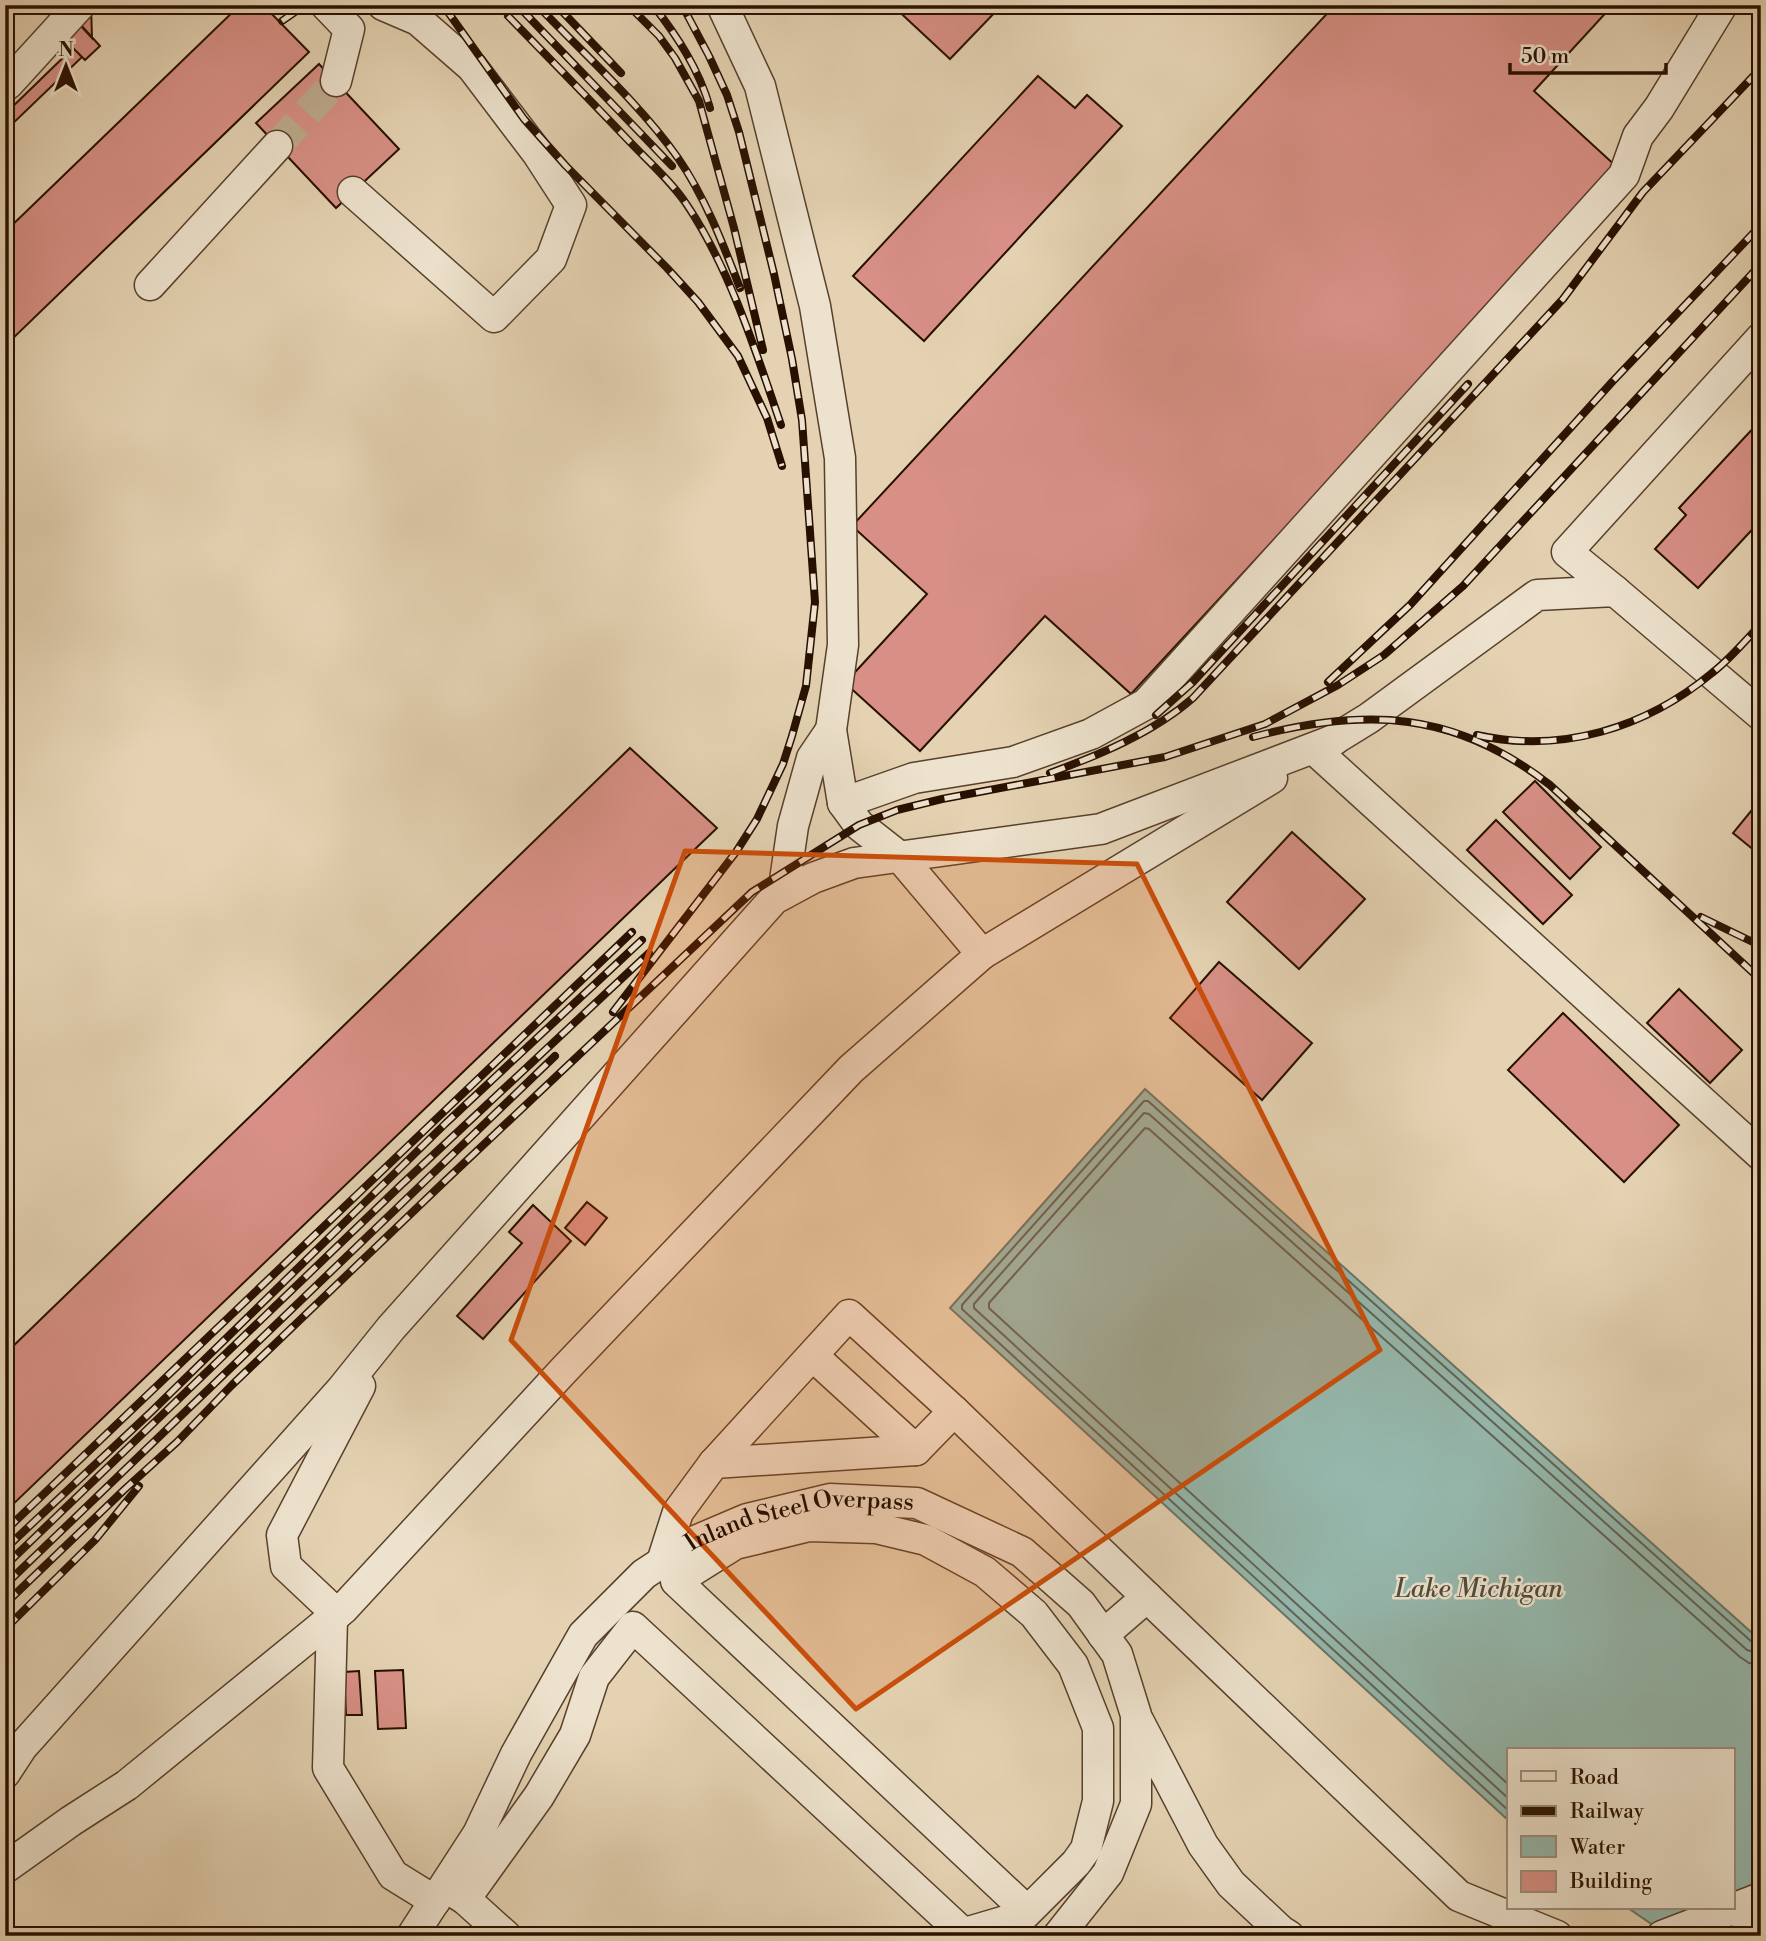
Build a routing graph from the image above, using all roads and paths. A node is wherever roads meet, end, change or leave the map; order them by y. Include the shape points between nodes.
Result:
1 (80, 5) edge
2 (326, 5) edge
3 (371, 5) edge
4 (383, 5) edge
5 (722, 5) edge
6 (1722, 5) edge
7 (349, 29) junction
8 (336, 81) tunnel mouth
9 (8, 84) dead end
10 (277, 146) tunnel mouth
11 (353, 192) dead end
12 (150, 285) dead end
13 (1761, 338) edge
14 (1615, 591) junction
15 (1761, 715) edge
16 (831, 730) junction
17 (1325, 745) junction
18 (843, 803) junction
19 (901, 858) junction
20 (783, 894) junction
21 (982, 954) junction
22 (1761, 1155) edge
23 (391, 1328) junction
24 (813, 1356) junction
25 (954, 1411) junction
26 (916, 1450) junction
27 (714, 1463) junction
28 (662, 1562) junction
29 (1147, 1597) junction
30 (335, 1616) junction
31 (1103, 1635) junction
32 (1136, 1715) junction
33 (5, 1773) edge
34 (5, 1868) edge
35 (448, 1895) junction
36 (1761, 1898) edge
37 (1734, 1908) edge
38 (1730, 1910) edge
39 (1027, 1911) junction
40 (1761, 1929) edge
41 (960, 1935) edge
42 (412, 1936) edge
43 (506, 1936) edge
44 (1058, 1936) edge
45 (1289, 1936) edge
46 (1557, 1936) edge
47 (1662, 1936) edge
48 (1743, 1936) edge

1 - 9 street
2 - 7 street
3 - 7 street
4 - 11 street via 418,20 472,67 571,205 551,259 494,317
5 - 16 street via 760,86 815,306 840,458 843,645
6 - 18 street via 1638,136 1624,175 1146,704 1091,734 1013,762 914,778
7 - 8 street
10 - 12 street
13 - 14 street via 1567,552
14 - 15 street
14 - 17 street via 1537,595
16 - 18 street
16 - 20 street via 811,758 793,826
17 - 19 street via 1101,829
17 - 21 street
17 - 22 street
18 - 19 street via 859,825
19 - 20 street via 854,863
19 - 21 street
20 - 23 street via 774,898
21 - 30 street via 851,1069
23 - 30 street via 282,1535 286,1566
23 - 33 street via 342,1390 22,1747
24 - 25 street via 849,1315
24 - 26 street
24 - 27 street
25 - 26 street
25 - 29 street
26 - 27 street
27 - 28 street via 678,1512
28 - 31 street, Inland Steel Overpass via 693,1542 747,1519 830,1499 917,1503 1022,1552 1081,1604
28 - 35 street, Inland Steel Overpass via 583,1635 516,1754
29 - 31 street
29 - 46 street via 1459,1896
30 - 34 street via 127,1785
30 - 35 street via 328,1768 393,1875
31 - 32 street, Inland Steel Overpass via 1117,1654
32 - 44 street, Inland Steel Overpass via 1136,1804 1108,1873
32 - 45 street via 1203,1845 1231,1884
35 - 41 street via 539,1796 575,1735 594,1677 633,1627
35 - 42 street, Inland Steel Overpass
35 - 43 street
36 - 37 street
38 - 47 street
39 - 39 street via 1086,1849 1098,1801 1098,1728 1073,1665 1034,1614 985,1572 926,1540 876,1528 809,1526 735,1544 676,1580
39 - 41 street
40 - 48 street

